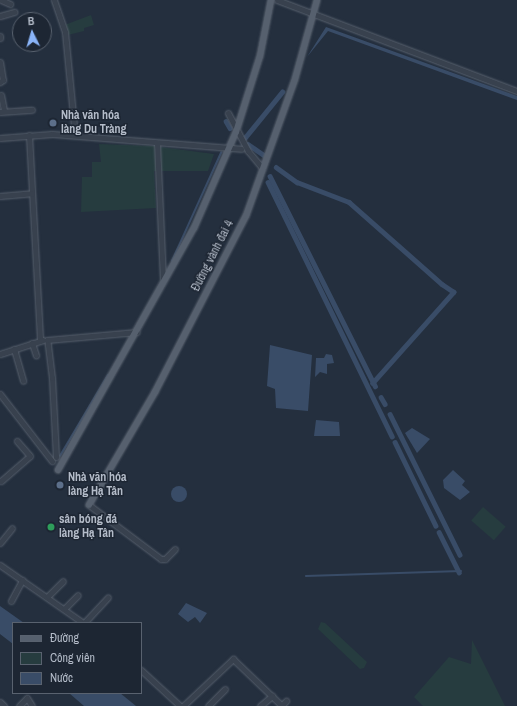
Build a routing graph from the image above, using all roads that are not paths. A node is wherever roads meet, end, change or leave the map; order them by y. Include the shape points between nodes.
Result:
1 (1, 0) edge
2 (54, 0) edge
3 (272, 0) edge
4 (277, 0) edge
5 (317, 0) edge
6 (10, 4) dead end
7 (12, 13) edge
8 (315, 14) junction
9 (0, 16) edge
10 (0, 62) edge
11 (1, 75) edge
12 (0, 82) edge
13 (517, 91) edge
14 (1, 94) edge
15 (32, 110) dead end
16 (2, 112) edge
17 (228, 113) dead end
18 (236, 130) junction
19 (31, 133) junction
20 (75, 135) junction
21 (0, 138) edge
22 (158, 143) junction
23 (229, 148) junction
24 (243, 148) junction
25 (263, 169) junction
26 (32, 193) junction
27 (0, 196) edge
28 (164, 285) junction
29 (138, 332) junction
30 (47, 340) junction
31 (40, 341) junction
32 (32, 343) junction
33 (14, 349) junction
34 (0, 354) edge
35 (36, 355) dead end
36 (22, 381) dead end
37 (0, 394) edge
38 (17, 441) dead end
39 (58, 470) dead end
40 (0, 481) edge
41 (89, 505) joint
42 (12, 528) dead end
43 (0, 543) edge
44 (176, 549) dead end
45 (0, 565) edge
46 (22, 580) junction
47 (63, 581) dead end
48 (78, 595) dead end
49 (48, 596) junction
50 (108, 596) dead end
51 (11, 601) dead end
52 (65, 608) junction
53 (82, 622) edge
54 (84, 622) edge
55 (142, 671) edge
56 (225, 689) dead end
57 (29, 694) edge
58 (272, 696) junction
59 (26, 698) junction
60 (286, 701) dead end
61 (0, 702) edge
62 (4, 706) edge
63 (19, 706) edge
64 (32, 706) edge
65 (180, 706) edge
66 (183, 706) edge
67 (208, 706) edge
68 (260, 706) edge
69 (282, 706) edge

1 - 6 street
2 - 20 street via 65,31
3 - 18 main road via 260,56
4 - 8 street
5 - 8 main road, Đường vành đai 4
7 - 9 street
8 - 13 street
8 - 25 main road, Đường vành đai 4
10 - 11 street
11 - 12 street
14 - 16 street
15 - 16 street
17 - 18 street
18 - 23 main road
18 - 24 street
19 - 20 street
19 - 21 street
19 - 26 street
20 - 22 street
22 - 23 street
22 - 28 street
23 - 24 street
23 - 28 main road via 194,228
24 - 25 street
25 - 41 main road, Đường vành đai 4 via 246,216 199,308 155,392
26 - 27 street
26 - 31 street
28 - 29 main road
29 - 30 street
29 - 39 main road
30 - 31 street
30 - 37 street via 52,378 54,459
31 - 32 street
32 - 33 street
32 - 35 street
33 - 34 street
33 - 36 street
38 - 40 street via 30,456
41 - 44 street via 162,558 165,559
42 - 43 street
45 - 46 street
46 - 49 street
46 - 51 street
47 - 49 street
48 - 52 street
49 - 52 street
50 - 54 street
52 - 53 street
55 - 65 street
56 - 67 street
57 - 59 street
58 - 66 street via 233,659
58 - 68 street
58 - 69 street
59 - 63 street
59 - 64 street
60 - 69 street
61 - 62 street

